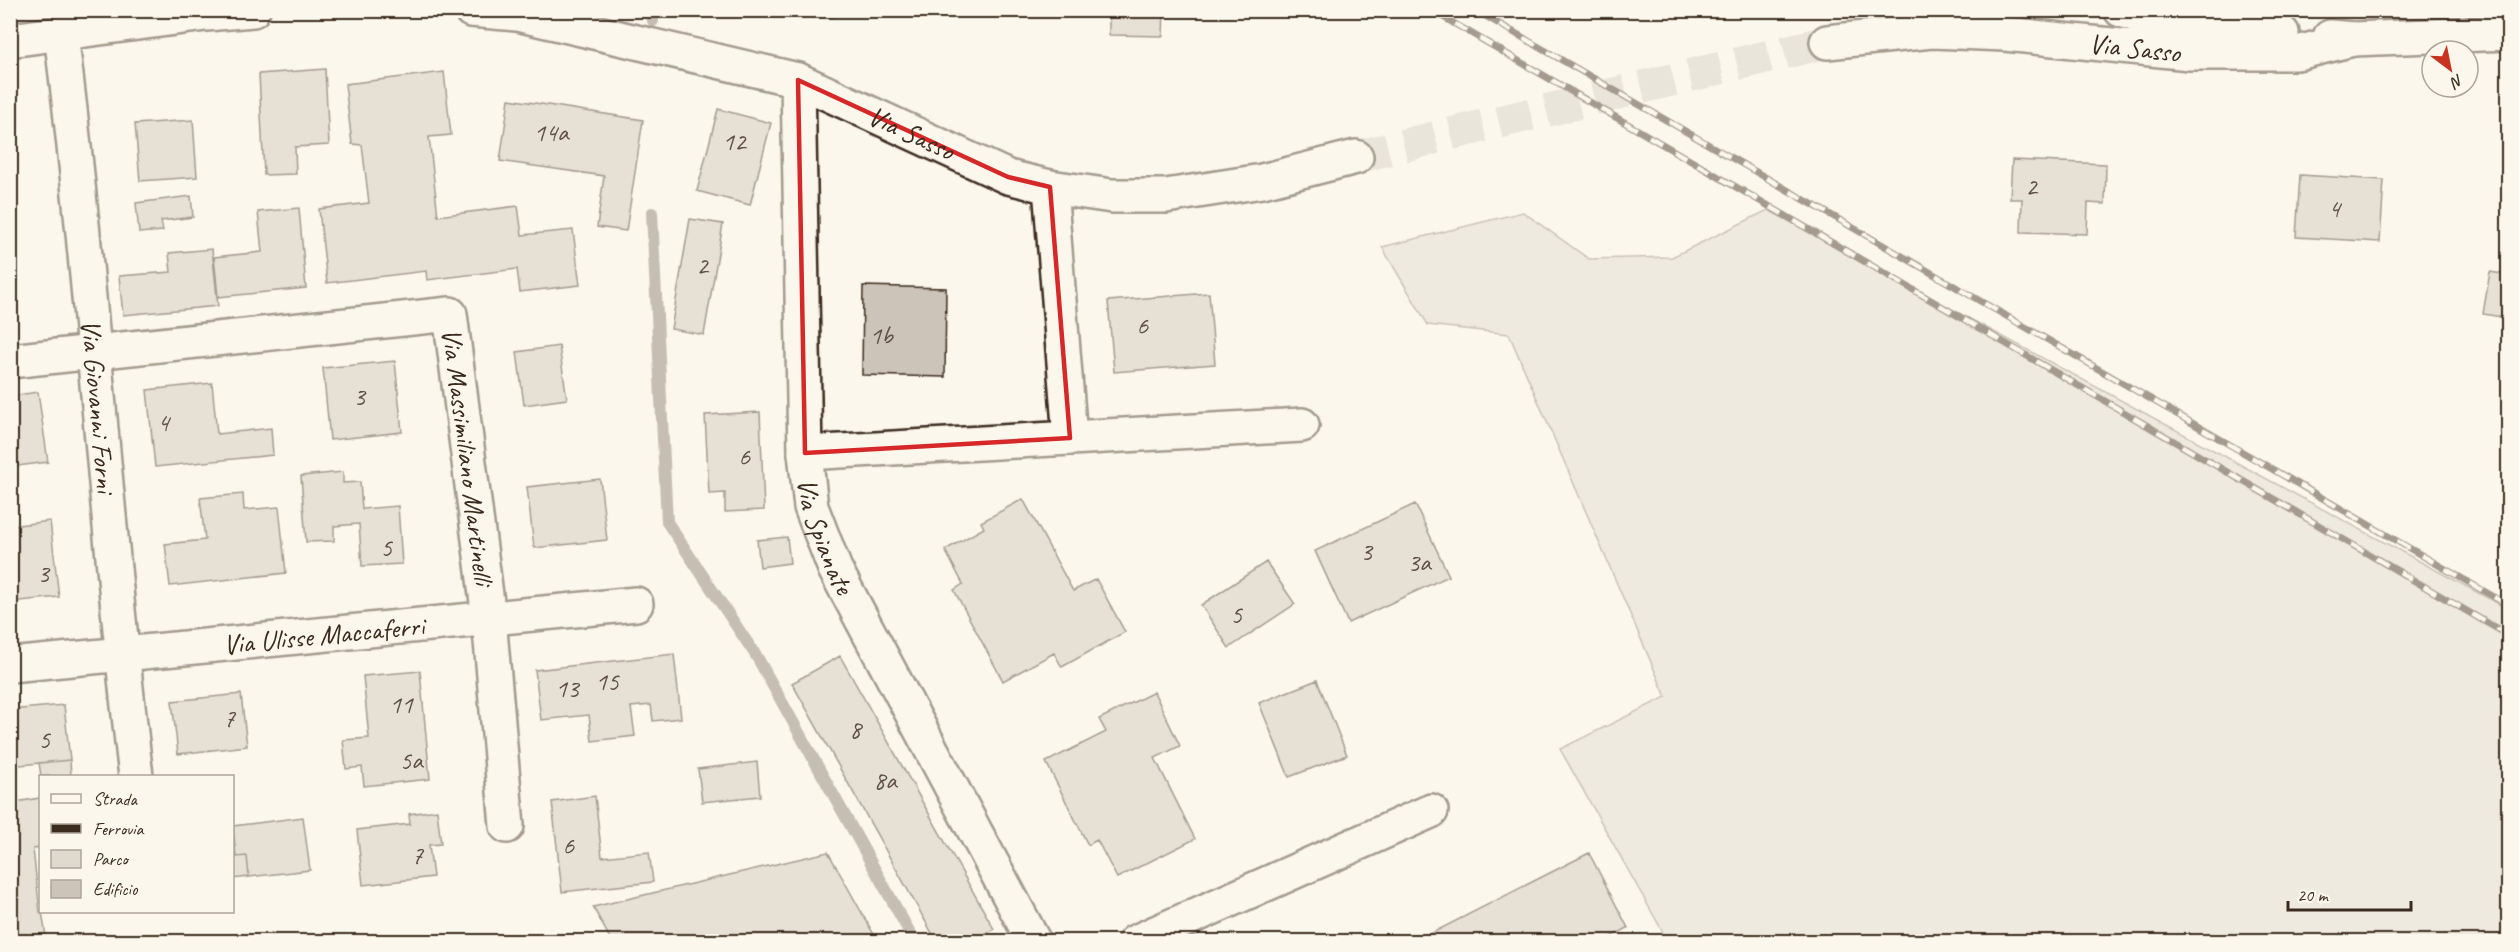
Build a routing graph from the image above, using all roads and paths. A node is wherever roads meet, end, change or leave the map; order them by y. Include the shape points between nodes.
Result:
1 (253, 10) edge
2 (471, 10) edge
3 (1913, 10) edge
4 (2121, 10) edge
5 (2508, 33) edge
6 (61, 34) junction
7 (2353, 39) junction
8 (10, 40) edge
9 (798, 80) junction
10 (1356, 157) tunnel mouth
11 (1050, 187) junction
12 (96, 352) junction
13 (10, 361) edge
14 (1302, 424) dead end
15 (1070, 438) junction
16 (805, 453) junction
17 (636, 604) dead end
18 (489, 618) junction
19 (121, 654) junction
20 (10, 665) edge
21 (136, 775) edge
22 (1431, 810) dead end
23 (507, 826) dead end
24 (1035, 942) edge
25 (1136, 942) edge

1 - 6 street
2 - 9 street, Via Sasso via 517,14
3 - 7 street, Via Sasso via 1827,42 1932,31 2005,33 2190,53 2297,53
4 - 7 street via 2202,27
5 - 7 street
6 - 8 street
6 - 12 street, Via Giovanni Forni
9 - 11 street, Via Sasso via 1008,177
9 - 16 street, Via Spianate
10 - 11 street, Via Sasso via 1262,181 1166,196 1112,196
11 - 15 street
12 - 13 street, Via Massimiliano Martinelli
12 - 18 street, Via Massimiliano Martinelli via 450,314
12 - 19 street, Via Giovanni Forni
14 - 15 street
15 - 16 street
16 - 24 street, Via Spianate via 811,507 835,569
17 - 18 street, Via Ulisse Maccaferri
18 - 19 street, Via Ulisse Maccaferri
18 - 23 street, Via Massimiliano Martinelli
19 - 20 street, Via Ulisse Maccaferri
19 - 21 street, Via Giovanni Forni
22 - 25 street

